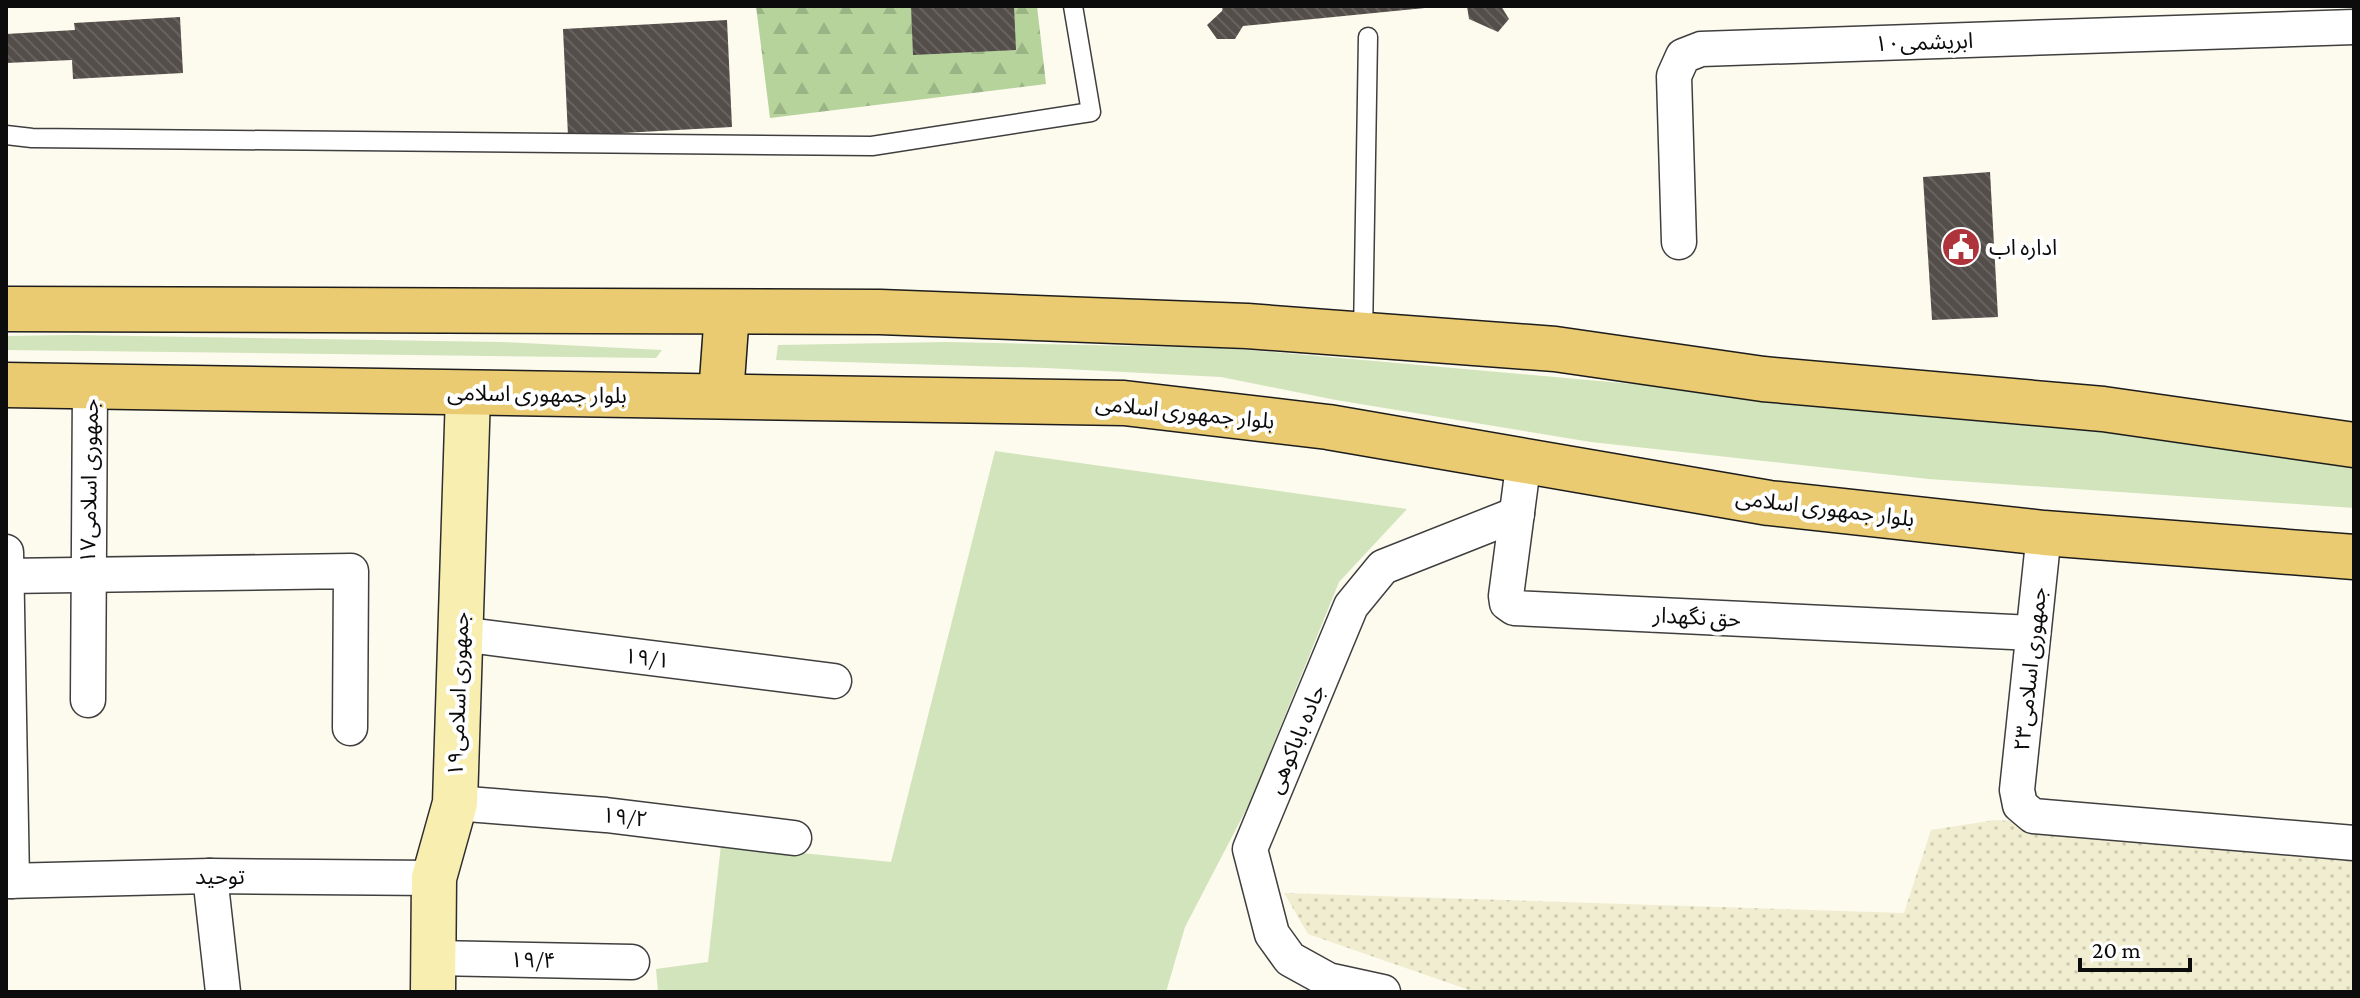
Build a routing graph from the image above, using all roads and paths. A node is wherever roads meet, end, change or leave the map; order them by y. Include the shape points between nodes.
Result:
1 (1073, 6) edge
2 (2354, 27) edge
3 (1368, 37) dead end
4 (6, 135) edge
5 (1679, 242) dead end
6 (6, 309) edge
7 (727, 312) junction
8 (1363, 335) junction
9 (6, 385) edge
10 (90, 387) junction
11 (468, 394) junction
12 (721, 395) junction
13 (2354, 445) edge
14 (1524, 459) junction
15 (1517, 514) junction
16 (2044, 533) junction
17 (2354, 557) edge
18 (6, 568) edge
19 (88, 575) junction
20 (2033, 633) junction
21 (460, 634) junction
22 (834, 681) dead end
23 (88, 700) dead end
24 (350, 728) dead end
25 (8, 758) edge
26 (455, 803) junction
27 (794, 838) dead end
28 (2354, 843) edge
29 (210, 876) junction
30 (434, 878) junction
31 (9, 881) edge
32 (632, 962) dead end
33 (434, 975) edge
34 (223, 992) edge
35 (1383, 992) edge

1 - 4 lane via 1091,112 872,146
2 - 5 street, ابریشمی۱۰ via 1701,49 1683,56 1674,76
3 - 8 lane
6 - 7 main road
7 - 8 main road via 880,312
7 - 12 main road
8 - 13 main road via 1555,349 1763,379 2103,409
9 - 10 main road, بلوار جمهوری اسلامی
10 - 11 main road, بلوار جمهوری اسلامی
10 - 19 street, جمهوری اسلامی۱۷
11 - 12 main road, بلوار جمهوری اسلامی
11 - 21 street, جمهوری اسلامی۱۹
12 - 14 main road, بلوار جمهوری اسلامی via 1124,403 1328,427
14 - 15 street, حق نگهدار
14 - 16 main road, بلوار جمهوری اسلامی via 1769,503
15 - 20 street, حق نگهدار via 1506,596 1514,608
15 - 35 street, جاده باباکوهی via 1383,567 1351,606 1250,849 1272,934 1290,959 1328,980
16 - 17 main road, بلوار جمهوری اسلامی
16 - 20 street, جمهوری اسلامی۲۳
18 - 19 street
18 - 25 street
19 - 23 street, جمهوری اسلامی۱۷
19 - 24 street via 351,571
20 - 28 street, جمهوری اسلامی۲۳ via 2017,790 2020,805 2033,816
21 - 22 street, ۱۹/۱
21 - 26 street, جمهوری اسلامی۱۹
25 - 31 street
26 - 27 street, ۱۹/۲
26 - 30 street, جمهوری اسلامی۱۹
29 - 30 street, توحید
29 - 31 street, توحید
29 - 34 street
30 - 33 street, جمهوری اسلامی۱۹
32 - 33 street, ۱۹/۴

